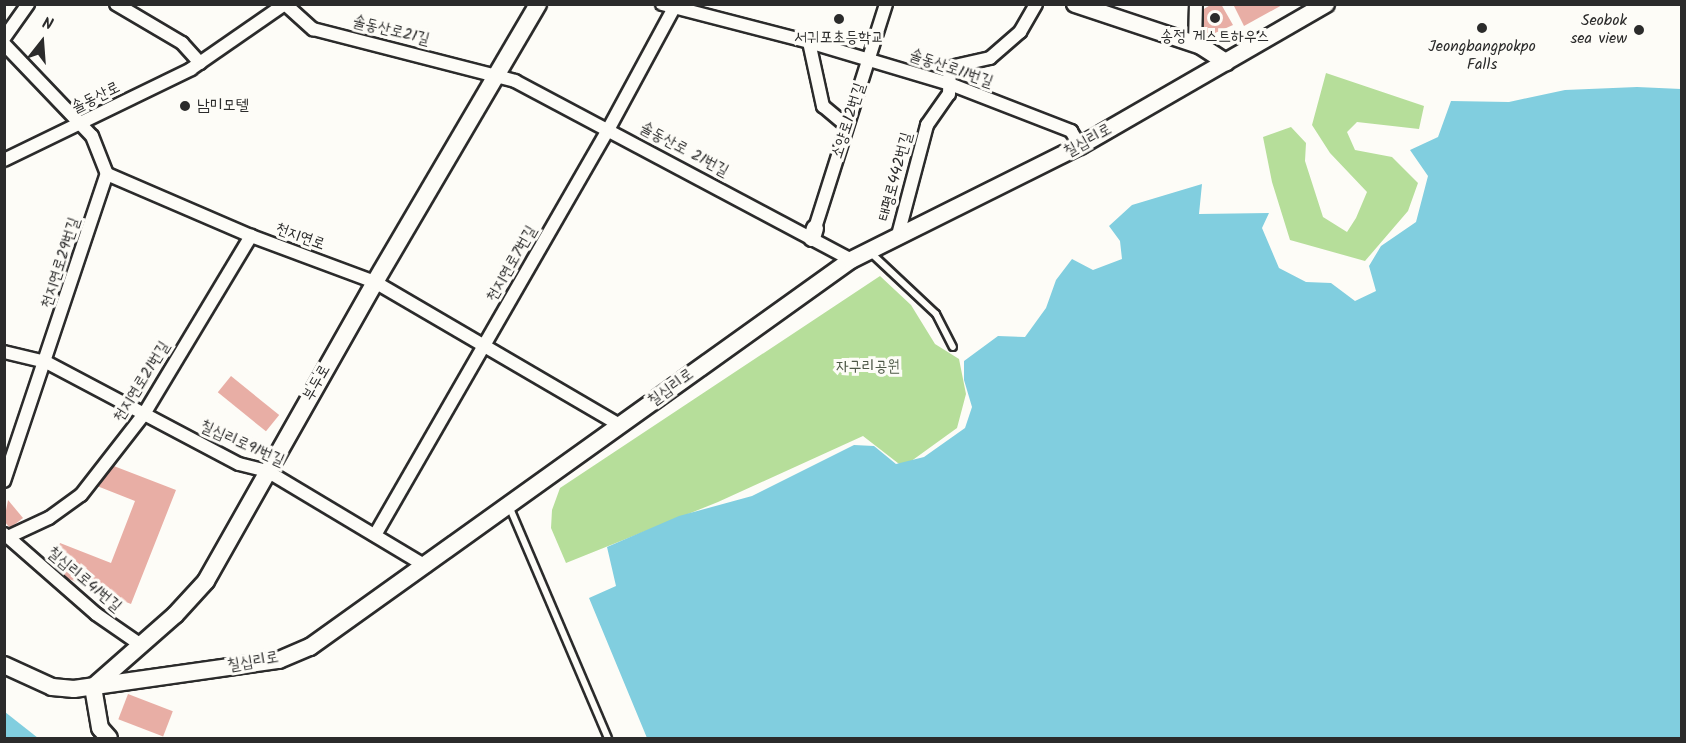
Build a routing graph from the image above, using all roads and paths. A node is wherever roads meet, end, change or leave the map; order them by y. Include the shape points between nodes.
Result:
1 (28, 4) edge
2 (116, 4) edge
3 (538, 4) edge
4 (886, 4) edge
5 (1036, 4) edge
6 (1075, 4) edge
7 (1196, 4) edge
8 (1326, 4) edge
9 (285, 5) edge
10 (668, 6) edge
11 (4, 38) edge
12 (809, 42) junction
13 (4, 44) edge
14 (1195, 44) junction
15 (868, 59) junction
16 (1226, 62) junction
17 (200, 63) junction
18 (497, 75) junction
19 (950, 84) junction
20 (81, 125) junction
21 (847, 126) junction
22 (609, 128) junction
23 (1080, 146) junction
24 (4, 160) edge
25 (107, 174) junction
26 (813, 233) junction
27 (898, 235) junction
28 (251, 236) junction
29 (869, 250) junction
30 (851, 260) junction
31 (375, 282) junction
32 (484, 345) junction
33 (953, 347) dead end
34 (4, 352) edge
35 (46, 362) junction
36 (144, 414) junction
37 (620, 425) junction
38 (267, 471) junction
39 (4, 481) edge
40 (509, 506) junction
41 (375, 535) junction
42 (6, 536) edge
43 (426, 566) junction
44 (141, 645) junction
45 (4, 664) edge
46 (93, 687) junction
47 (110, 738) edge
48 (608, 738) edge

1 - 11 street
2 - 17 street via 182,43
3 - 18 street, 부두로
4 - 15 street, 소양로12번길
5 - 19 street, 태평로442번길 via 1020,32 990,58 950,67
6 - 14 street
7 - 14 street
8 - 16 street, 칠십리로
9 - 17 street, 솔동산로
9 - 18 street, 솔동산로21길 via 313,29
10 - 12 street, 솔동산로11번길
10 - 22 street, 천지연로7번길
12 - 15 street, 솔동산로11번길
12 - 21 street via 823,106
13 - 20 street
14 - 16 street
15 - 19 street, 솔동산로11번길
15 - 21 street, 소양로12번길
16 - 23 street, 칠십리로
17 - 20 street, 솔동산로
18 - 22 street, 솔동산로 21번길
18 - 31 street, 부두로
19 - 23 street, 솔동산로11번길 via 1071,132
19 - 27 street, 태평로442번길 via 949,94 927,125
20 - 24 street, 솔동산로
20 - 25 street via 92,136
21 - 26 street, 소양로12번길
22 - 26 street, 솔동산로 21번길
22 - 32 street, 천지연로7번길
23 - 27 street, 칠십리로
25 - 28 street, 천지연로
25 - 35 street, 천지연로29번길
26 - 30 street, 솔동산로 21번길
27 - 29 street, 칠십리로
28 - 31 street, 천지연로
28 - 36 street, 천지연로21번길
29 - 30 street, 칠십리로
29 - 33 lane via 936,314
30 - 37 street, 칠십리로
31 - 32 street, 천지연로
31 - 38 street, 부두로
32 - 37 street, 천지연로
32 - 41 street, 천지연로7번길
34 - 35 street, 칠십리로91번길
35 - 36 street, 칠십리로91번길
35 - 39 street, 천지연로29번길
36 - 38 street, 칠십리로91번길 via 239,464
36 - 42 street, 천지연로21번길 via 81,495 49,518
37 - 40 street, 칠십리로
38 - 41 street, 칠십리로91번길
38 - 44 street, 부두로 via 206,581
40 - 43 street, 칠십리로
40 - 48 lane
41 - 43 street, 칠십리로91번길
42 - 44 street, 칠십리로41번길 via 96,614
43 - 46 street, 칠십리로 via 310,647 279,660
44 - 46 street, 부두로
45 - 46 street, 칠십리로 via 52,687
46 - 47 street via 100,728

